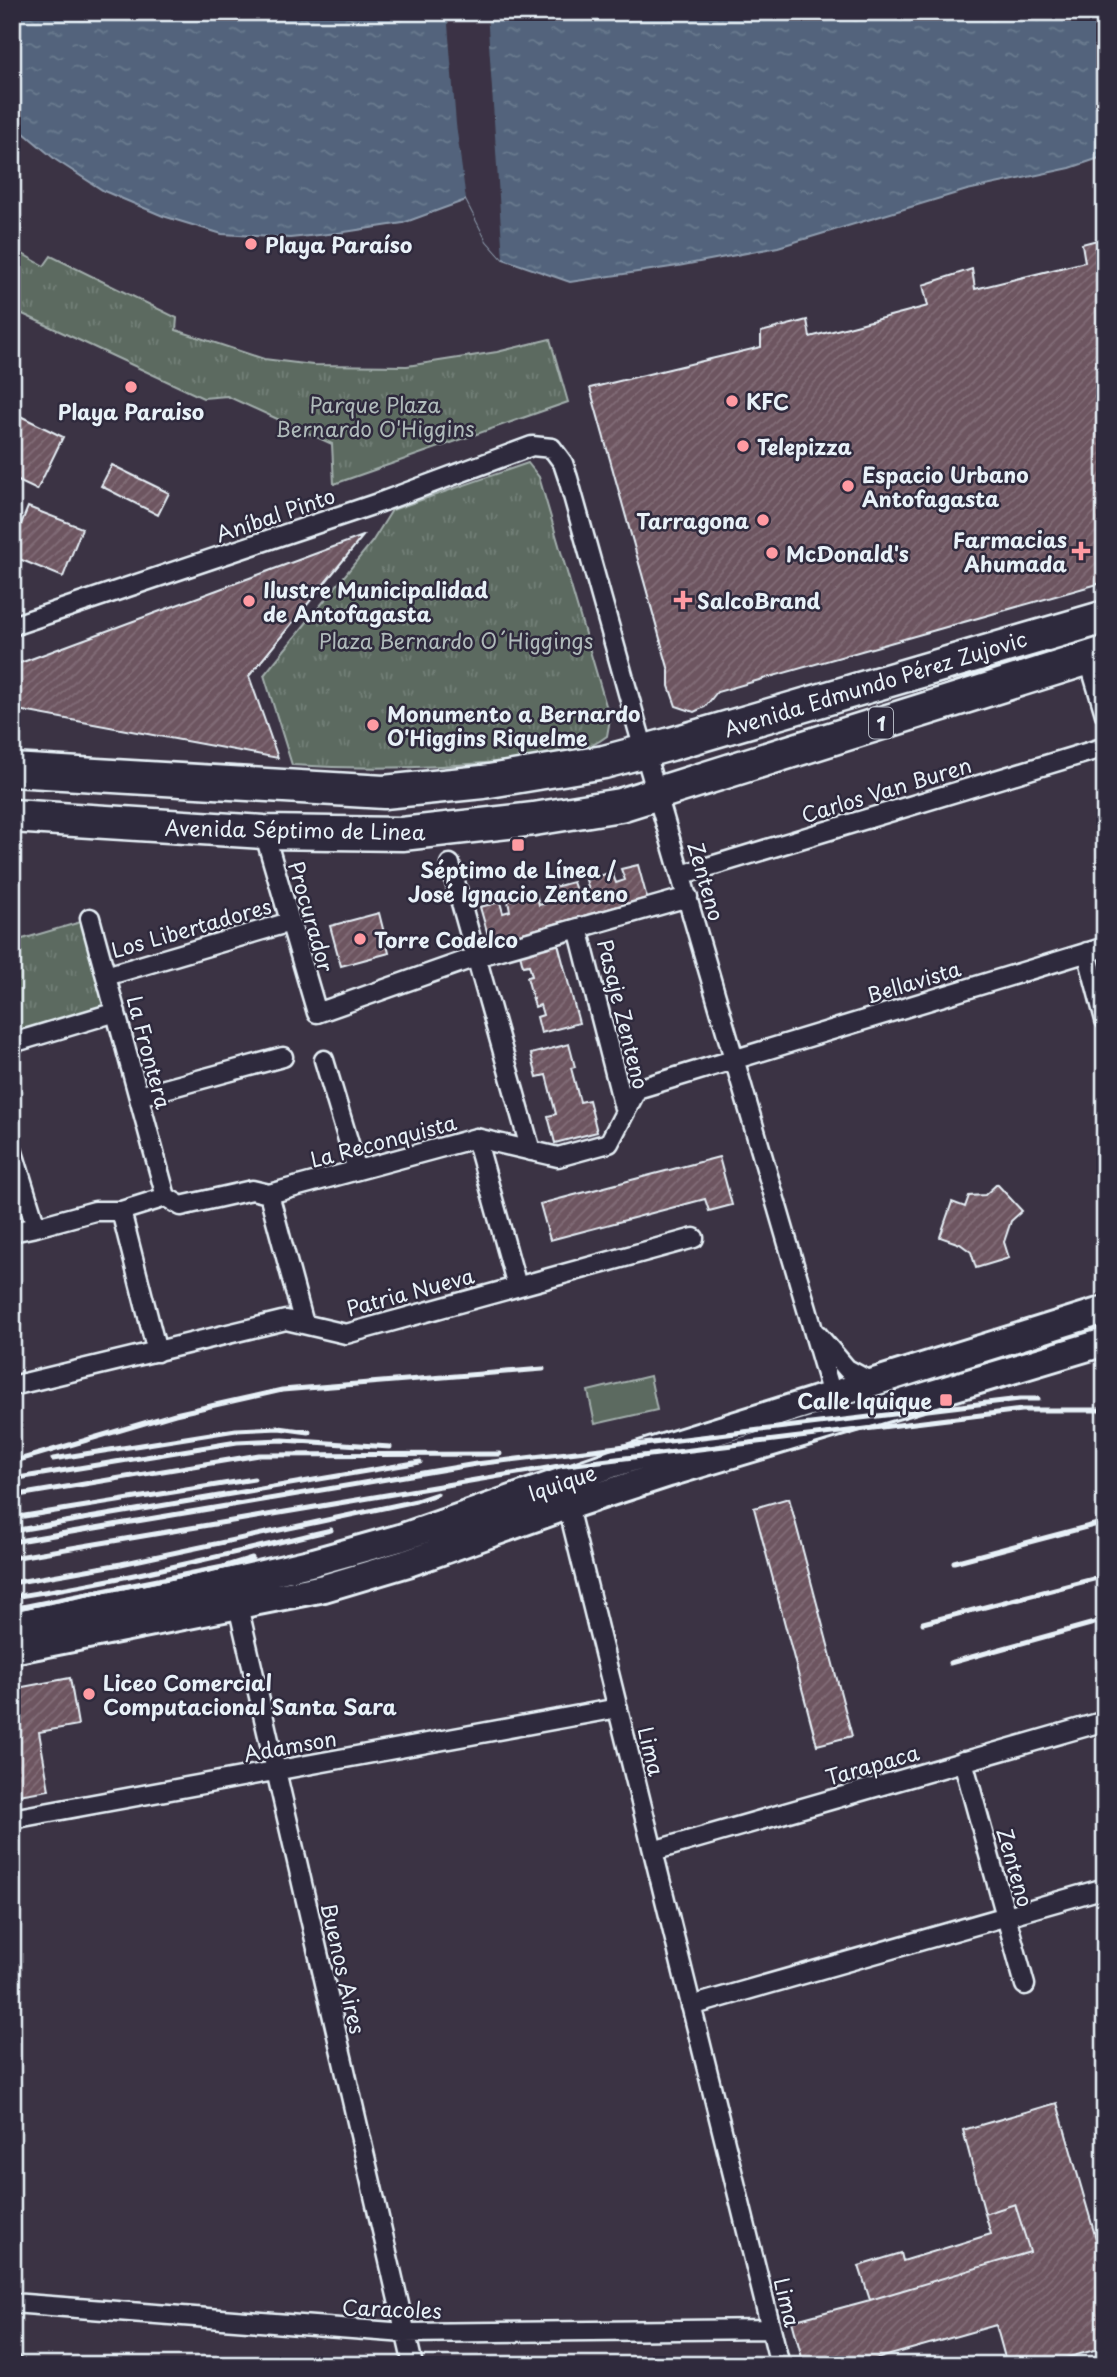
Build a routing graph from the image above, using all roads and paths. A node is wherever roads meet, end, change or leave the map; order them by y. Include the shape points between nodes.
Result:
1 (552, 448) joint
2 (1105, 617) edge
3 (12, 626) edge
4 (1097, 655) edge
5 (1105, 714) edge
6 (1105, 747) edge
7 (645, 750) junction
8 (12, 769) edge
9 (657, 793) junction
10 (12, 816) edge
11 (264, 832) junction
12 (450, 864) dead end
13 (681, 875) junction
14 (688, 897) junction
15 (90, 918) dead end
16 (290, 922) junction
17 (578, 928) junction
18 (1105, 947) edge
19 (1087, 952) junction
20 (476, 957) junction
21 (106, 976) junction
22 (116, 1012) junction
23 (1105, 1020) edge
24 (12, 1043) edge
25 (283, 1057) dead end
26 (734, 1058) junction
27 (324, 1060) dead end
28 (139, 1096) junction
29 (625, 1112) junction
30 (476, 1138) junction
31 (12, 1149) edge
32 (531, 1151) junction
33 (357, 1170) junction
34 (269, 1194) junction
35 (166, 1197) junction
36 (121, 1211) junction
37 (36, 1227) junction
38 (12, 1231) edge
39 (694, 1237) dead end
40 (517, 1286) junction
41 (1105, 1310) edge
42 (304, 1324) junction
43 (813, 1329) junction
44 (1105, 1342) edge
45 (157, 1352) junction
46 (873, 1383) junction
47 (12, 1386) edge
48 (932, 1394) junction
49 (832, 1395) junction
50 (615, 1463) junction
51 (568, 1507) junction
52 (235, 1594) junction
53 (12, 1625) edge
54 (12, 1650) edge
55 (618, 1708) junction
56 (1105, 1721) edge
57 (963, 1761) junction
58 (275, 1771) junction
59 (12, 1818) edge
60 (653, 1851) junction
61 (1105, 1888) edge
62 (1006, 1916) junction
63 (1025, 1985) dead end
64 (691, 2006) junction
65 (12, 2302) edge
66 (771, 2329) junction
67 (405, 2333) junction
68 (413, 2365) edge
69 (780, 2365) edge

1 - 3 street, Aníbal Pinto via 532,446 370,506
1 - 7 street, Zenteno via 568,478
2 - 7 highway, Avenida Edmundo Pérez Zujovic / 1
4 - 5 street
4 - 9 highway, Avenida Edmundo Pérez Zujovic / 1
6 - 13 street, Carlos Van Buren
7 - 8 highway, Avenida Séptimo de Linea via 604,762 483,782 384,792
7 - 9 street, Zenteno
9 - 11 highway, Avenida Séptimo de Linea via 620,805 440,831
9 - 13 street, Zenteno
10 - 11 highway, Avenida Séptimo de Linea
11 - 16 street, Procurador
12 - 20 street
13 - 14 street, Zenteno
14 - 17 street
14 - 26 street, Zenteno
15 - 21 street, La Frontera
16 - 20 street, Procurador via 317,1013
16 - 21 street, Los Libertadores
17 - 20 street
17 - 29 street, Pasaje Zenteno
18 - 19 street, Bellavista
19 - 23 street
19 - 26 street, Bellavista
20 - 32 street
21 - 22 street, La Frontera
22 - 24 street
22 - 28 street, La Frontera
25 - 28 street
26 - 29 street, La Reconquista via 637,1089
26 - 43 street, Zenteno
27 - 33 street
28 - 35 street, La Frontera
29 - 32 street, La Reconquista via 609,1143 558,1157
30 - 32 street, La Reconquista
30 - 33 street, La Reconquista
30 - 40 street
31 - 37 street
33 - 34 street, La Reconquista
34 - 35 street, La Reconquista via 252,1190 181,1206
34 - 42 street
35 - 36 street, La Reconquista
36 - 37 street, La Reconquista via 94,1211
36 - 45 street
37 - 38 street, La Reconquista
39 - 40 street, Patria Nueva
40 - 42 street, Patria Nueva via 346,1334
41 - 46 main road, Iquique
42 - 45 street, Patria Nueva via 286,1321
43 - 46 street, Zenteno via 848,1369
43 - 49 street, Zenteno
44 - 48 main road, Iquique
45 - 47 street, Patria Nueva
46 - 48 main road via 892,1392
46 - 49 main road, Iquique
48 - 51 main road, Iquique
49 - 50 main road, Iquique
50 - 51 main road via 592,1477
50 - 52 main road, Iquique via 400,1538 314,1562
51 - 52 main road, Iquique via 324,1588
51 - 55 street, Lima
52 - 53 main road, Iquique
52 - 54 main road, Iquique
52 - 58 street, Buenos Aires
55 - 58 street, Adamson
55 - 60 street, Lima
56 - 57 street, Tarapaca
57 - 60 street, Tarapaca
57 - 62 street, Zenteno
58 - 59 street, Adamson
58 - 67 street, Buenos Aires
60 - 64 street, Lima
61 - 62 street
62 - 63 street, Zenteno
62 - 64 street
64 - 66 street, Lima
65 - 67 street, Caracoles
66 - 67 street, Caracoles
66 - 69 street, Lima
67 - 68 street, Buenos Aires

